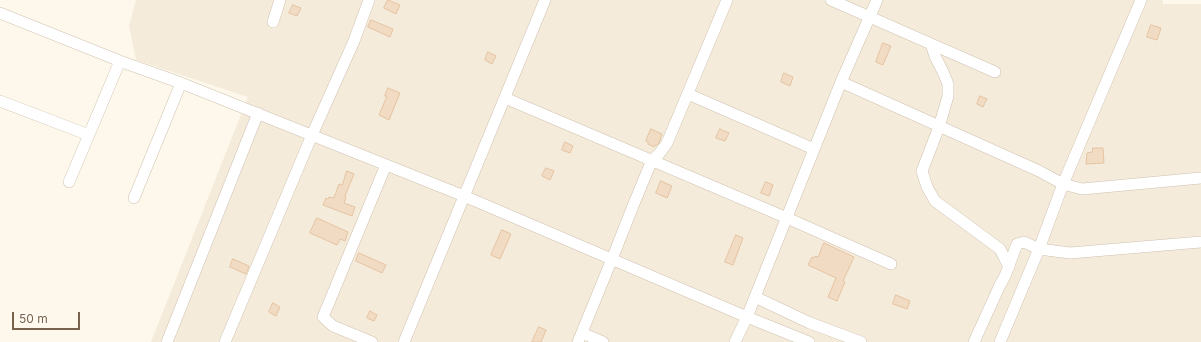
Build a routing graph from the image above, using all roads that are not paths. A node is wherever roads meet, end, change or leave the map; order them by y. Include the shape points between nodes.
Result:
1 (280, 0) edge
2 (369, 0) edge
3 (545, 0) edge
4 (727, 0) edge
5 (832, 0) edge
6 (877, 0) edge
7 (1141, 0) edge
8 (0, 13) edge
9 (870, 17) junction
10 (273, 22) dead end
11 (931, 44) junction
12 (120, 61) junction
13 (995, 72) dead end
14 (181, 82) junction
15 (841, 82) junction
16 (688, 94) junction
17 (505, 98) junction
18 (0, 101) edge
19 (258, 113) junction
20 (939, 126) junction
21 (312, 135) junction
22 (89, 136) junction
23 (814, 149) junction
24 (652, 160) junction
25 (386, 165) junction
26 (1201, 178) edge
27 (69, 182) dead end
28 (1063, 184) junction
29 (464, 196) junction
30 (134, 198) dead end
31 (787, 218) junction
32 (1201, 242) edge
33 (1040, 249) junction
34 (612, 259) junction
35 (891, 264) dead end
36 (1009, 267) junction
37 (755, 297) junction
38 (747, 318) junction
39 (580, 338) edge
40 (407, 341) edge
41 (167, 342) edge
42 (225, 342) edge
43 (372, 342) edge
44 (602, 342) edge
45 (735, 342) edge
46 (809, 342) edge
47 (861, 342) edge
48 (974, 342) edge
49 (1000, 342) edge

1 - 10 street
2 - 21 street via 354,41
3 - 17 street
4 - 16 street
5 - 9 street
6 - 9 street
7 - 28 street
8 - 12 street
9 - 11 street
9 - 15 street
11 - 13 street
11 - 20 street via 948,84 948,96
12 - 14 street
12 - 22 street
14 - 19 street
14 - 30 street
15 - 20 street
15 - 23 street
16 - 23 street
16 - 24 street via 667,143
17 - 24 street
17 - 29 street
18 - 22 street
19 - 21 street
19 - 41 street
20 - 28 street
20 - 36 street via 922,171 926,187 935,201 1000,249
21 - 25 street
21 - 42 street
22 - 27 street
23 - 31 street
24 - 31 street
24 - 34 street
25 - 29 street
25 - 43 street via 323,317 333,326
26 - 28 street via 1082,189
28 - 33 street
29 - 34 street
29 - 40 street
31 - 35 street
31 - 37 street
32 - 33 street via 1070,253
33 - 36 street via 1024,242 1017,244
33 - 49 street
34 - 38 street
34 - 39 street
36 - 48 street
37 - 38 street
37 - 47 street via 810,323
38 - 45 street
38 - 46 street
39 - 44 street

